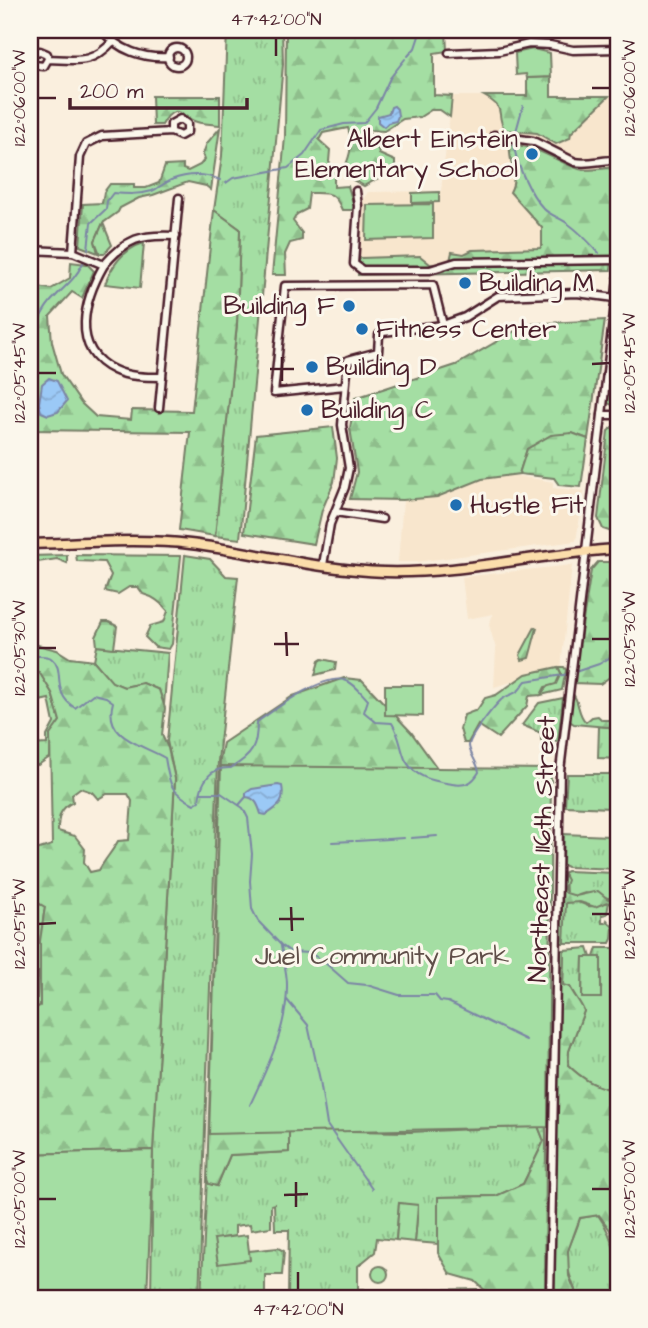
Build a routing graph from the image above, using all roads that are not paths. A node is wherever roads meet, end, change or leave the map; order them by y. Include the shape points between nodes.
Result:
1 (102, 30) edge
2 (113, 41) junction
3 (618, 49) edge
4 (449, 53) dead end
5 (169, 57) dead end
6 (48, 60) dead end
7 (171, 132) dead end
8 (494, 135) dead end
9 (618, 160) edge
10 (356, 191) dead end
11 (179, 198) dead end
12 (176, 236) junction
13 (30, 250) edge
14 (73, 252) junction
15 (618, 260) edge
16 (104, 265) junction
17 (618, 279) edge
18 (615, 298) junction
19 (443, 325) junction
20 (162, 377) junction
21 (345, 386) junction
22 (159, 408) dead end
23 (602, 415) junction
24 (618, 415) edge
25 (335, 512) junction
26 (383, 519) dead end
27 (30, 544) edge
28 (618, 549) edge
29 (586, 551) junction
30 (323, 565) junction
31 (550, 1298) edge

1 - 2 street
2 - 5 street via 144,56
2 - 6 street via 93,58
3 - 4 street via 573,50 529,44 499,51
7 - 14 street via 102,136 83,148
8 - 9 street via 525,139 583,164
10 - 15 street via 354,264 362,270 430,270 449,262
11 - 12 street
12 - 16 street via 138,237
12 - 20 street
13 - 14 street
14 - 16 street
16 - 20 street via 87,304 85,330 91,348 110,368
17 - 18 street, Northeast 116th Street
18 - 19 street via 577,293 498,296
18 - 23 street, Northeast 116th Street
19 - 21 street via 383,332 378,352 348,360
19 - 21 street via 432,285 285,286 274,393
20 - 22 street
21 - 25 street via 342,425 349,468
23 - 24 street
23 - 29 street, Northeast 116th Street
25 - 26 street
25 - 30 street
27 - 30 main road via 185,543
28 - 29 main road
29 - 30 main road via 429,571
29 - 31 street, Northeast 116th Street via 559,782

